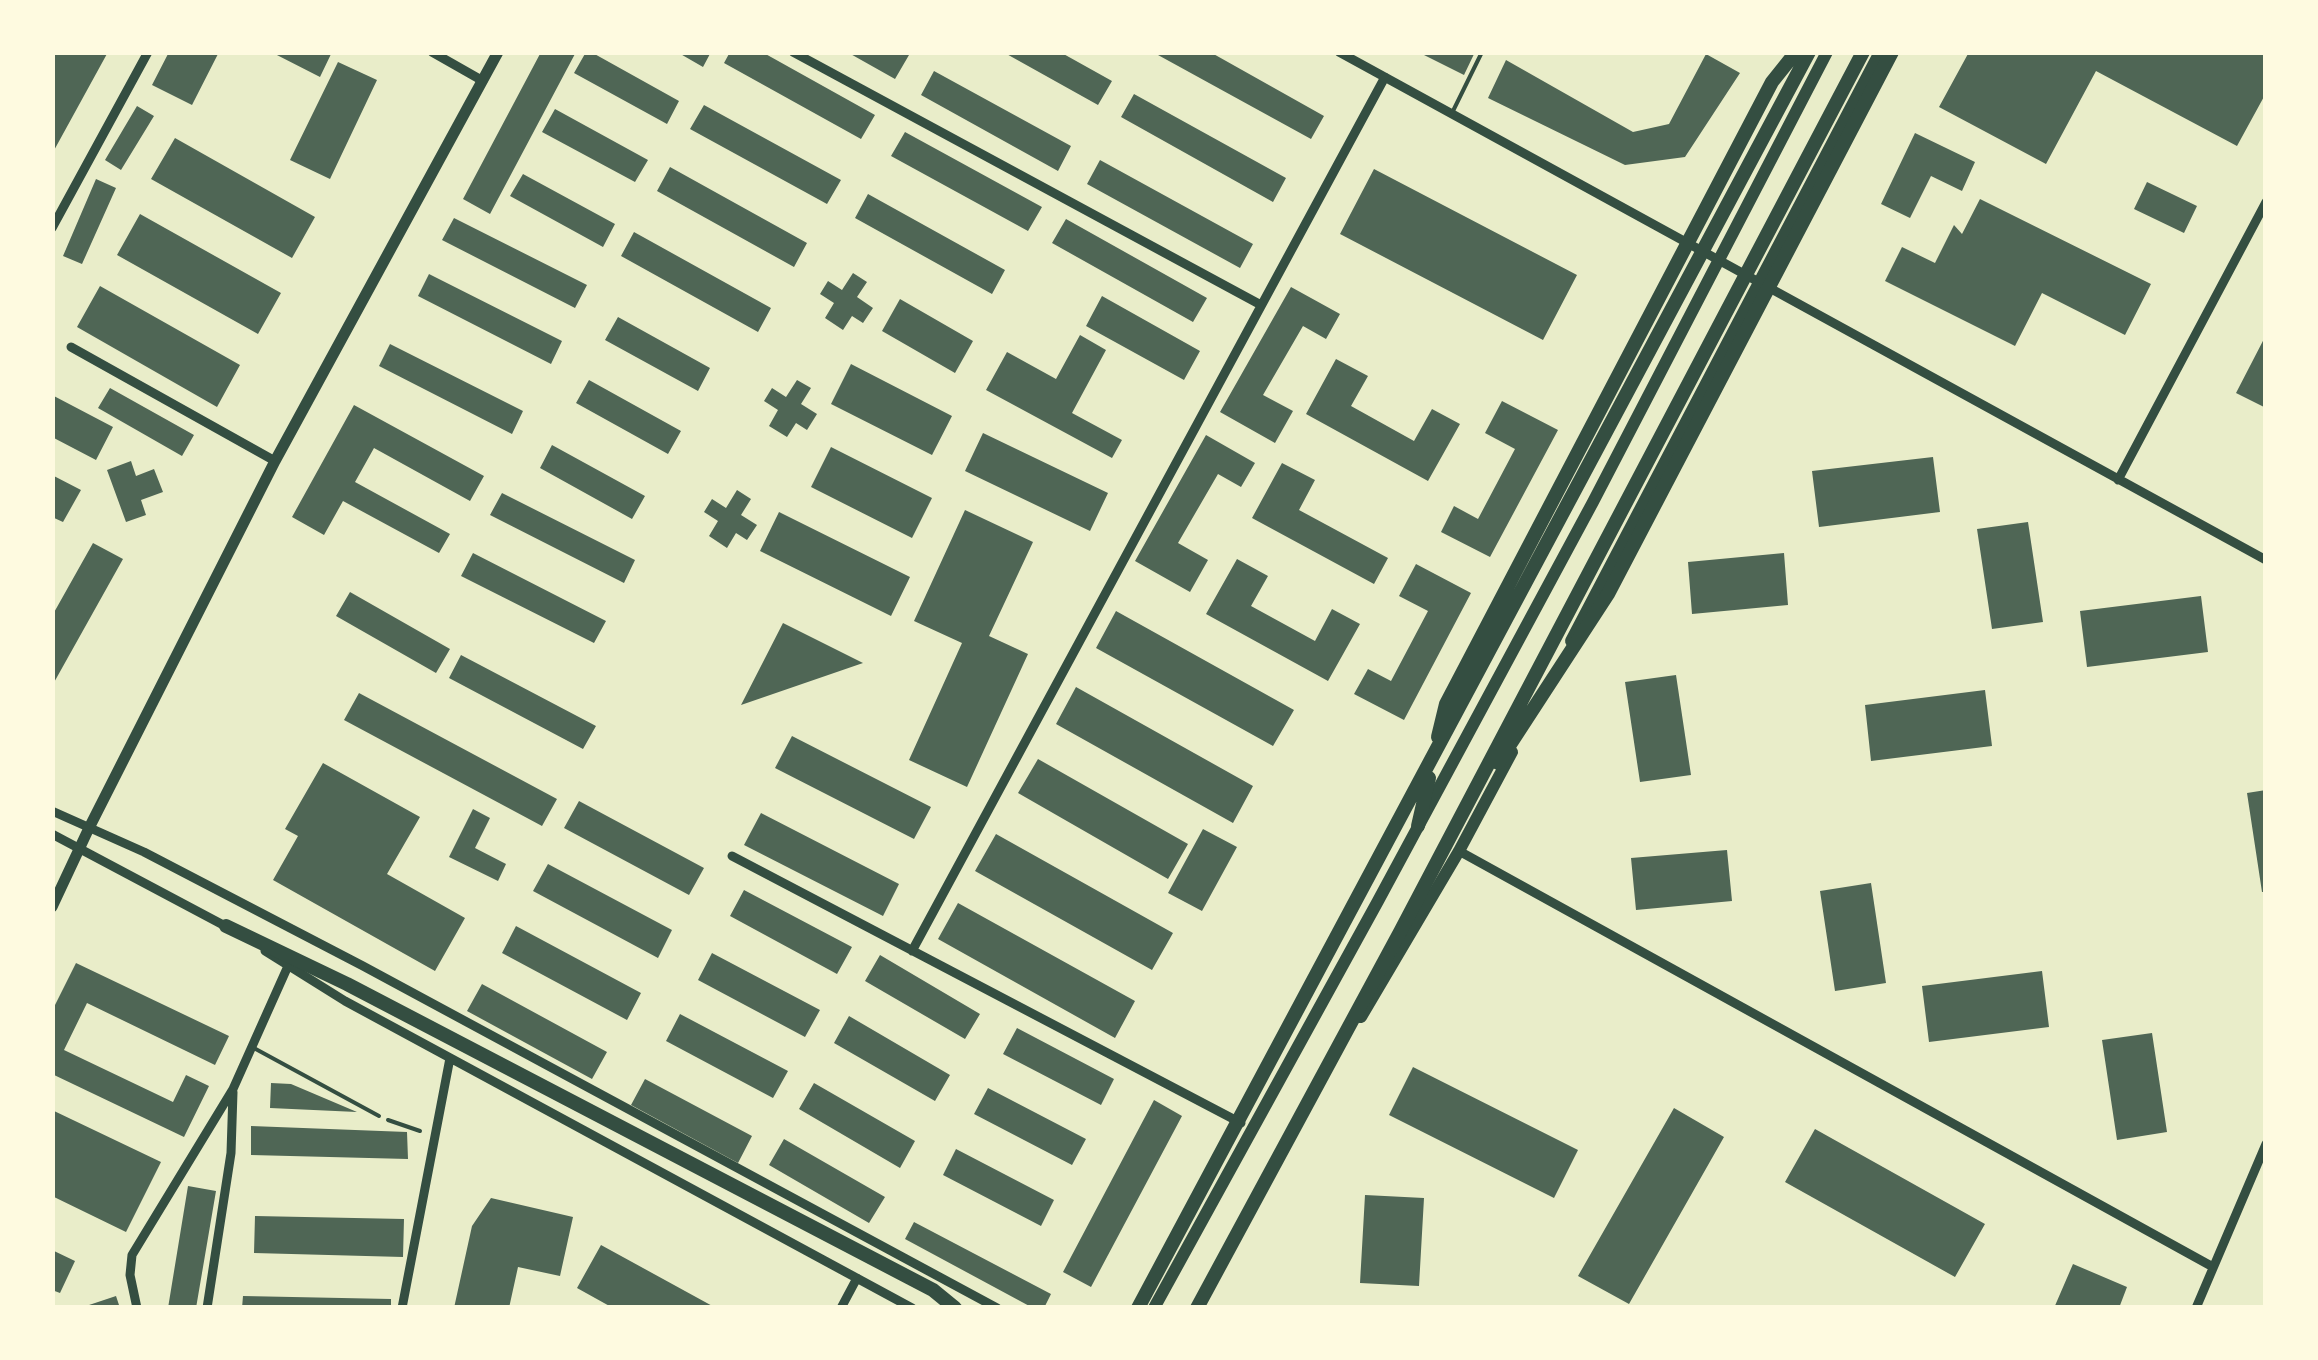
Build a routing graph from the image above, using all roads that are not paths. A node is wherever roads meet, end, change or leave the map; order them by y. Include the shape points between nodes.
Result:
1 (148, 52) edge
2 (432, 52) edge
3 (498, 52) edge
4 (793, 52) edge
5 (1339, 52) edge
6 (1482, 52) edge
7 (1796, 52) edge
8 (1809, 52) edge
9 (1827, 52) edge
10 (1863, 52) edge
11 (1880, 52) edge
12 (1892, 52) edge
13 (1385, 77) junction
14 (483, 80) junction
15 (1452, 113) junction
16 (2266, 202) edge
17 (52, 228) edge
18 (1718, 258) junction
19 (1760, 281) junction
20 (1261, 305) junction
21 (71, 347) dead end
22 (275, 461) junction
23 (2118, 480) junction
24 (2266, 560) edge
25 (52, 811) edge
26 (1418, 826) junction
27 (89, 828) junction
28 (52, 834) edge
29 (1454, 845) junction
30 (80, 848) junction
31 (732, 856) dead end
32 (52, 907) edge
33 (226, 926) junction
34 (912, 951) junction
35 (288, 966) junction
36 (252, 1048) junction
37 (450, 1058) junction
38 (233, 1089) junction
39 (379, 1116) road end
40 (1252, 1129) junction
41 (2266, 1144) edge
42 (2213, 1267) junction
43 (857, 1278) junction
44 (136, 1308) edge
45 (206, 1308) edge
46 (402, 1308) edge
47 (841, 1308) edge
48 (912, 1308) edge
49 (954, 1308) edge
50 (998, 1308) edge
51 (1138, 1308) edge
52 (1154, 1308) edge
53 (1194, 1308) edge
54 (2196, 1308) edge

1 - 17 street
2 - 14 street
3 - 14 street
4 - 20 street
5 - 13 street
6 - 15 lane
7 - 26 highway via 1772,82 1446,704
8 - 51 highway
9 - 18 main road
10 - 29 highway
11 - 19 main road
12 - 29 highway via 1608,594
13 - 15 street
13 - 20 street
14 - 22 street
15 - 18 street
16 - 23 street
18 - 19 street
18 - 26 main road
19 - 23 street
19 - 29 main road
20 - 34 street
21 - 22 street
22 - 27 street
23 - 24 street
25 - 27 street
26 - 40 main road
27 - 30 street
27 - 50 street via 364,966
28 - 30 street
29 - 42 street
29 - 53 highway
30 - 32 street
30 - 33 street
31 - 34 street
33 - 35 street
33 - 49 highway via 933,1290
34 - 40 street
35 - 36 street
35 - 37 street
36 - 38 street
36 - 39 lane
37 - 43 street
37 - 46 street
38 - 44 street via 132,1255
38 - 45 street via 231,1153
40 - 52 main road
41 - 42 street
42 - 54 street
43 - 47 street
43 - 48 street

